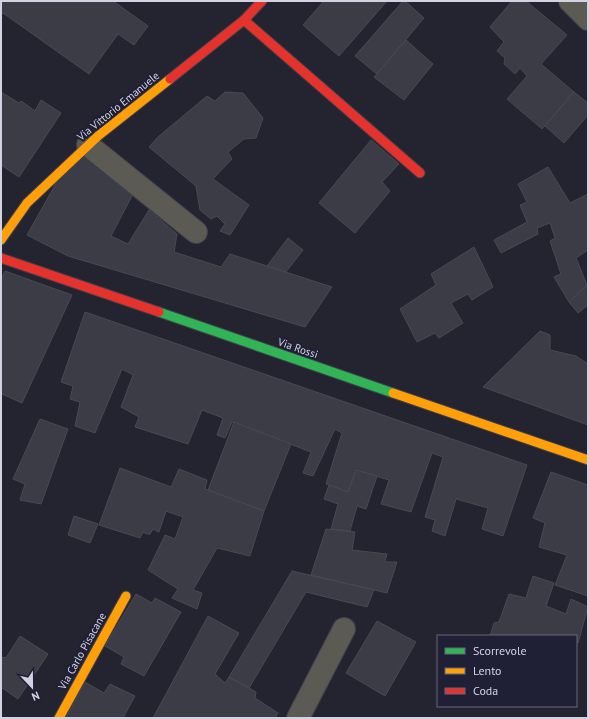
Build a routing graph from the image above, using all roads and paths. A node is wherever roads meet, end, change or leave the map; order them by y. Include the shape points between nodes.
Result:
1 (262, 1) edge
2 (570, 1) edge
3 (588, 19) edge
4 (244, 20) junction
5 (88, 145) junction
6 (420, 173) dead end
7 (196, 232) dead end
8 (1, 240) edge
9 (1, 258) edge
10 (588, 460) edge
11 (126, 596) dead end
12 (344, 629) dead end
13 (59, 718) edge
14 (298, 718) edge

1 - 4 street, Via Vittorio Emanuele
2 - 3 street
4 - 5 street, Via Vittorio Emanuele
4 - 6 street
5 - 7 street
5 - 8 street, Via Vittorio Emanuele via 27,203
9 - 10 street, Via Rossi
11 - 13 street, Via Carlo Pisacane
12 - 14 street

